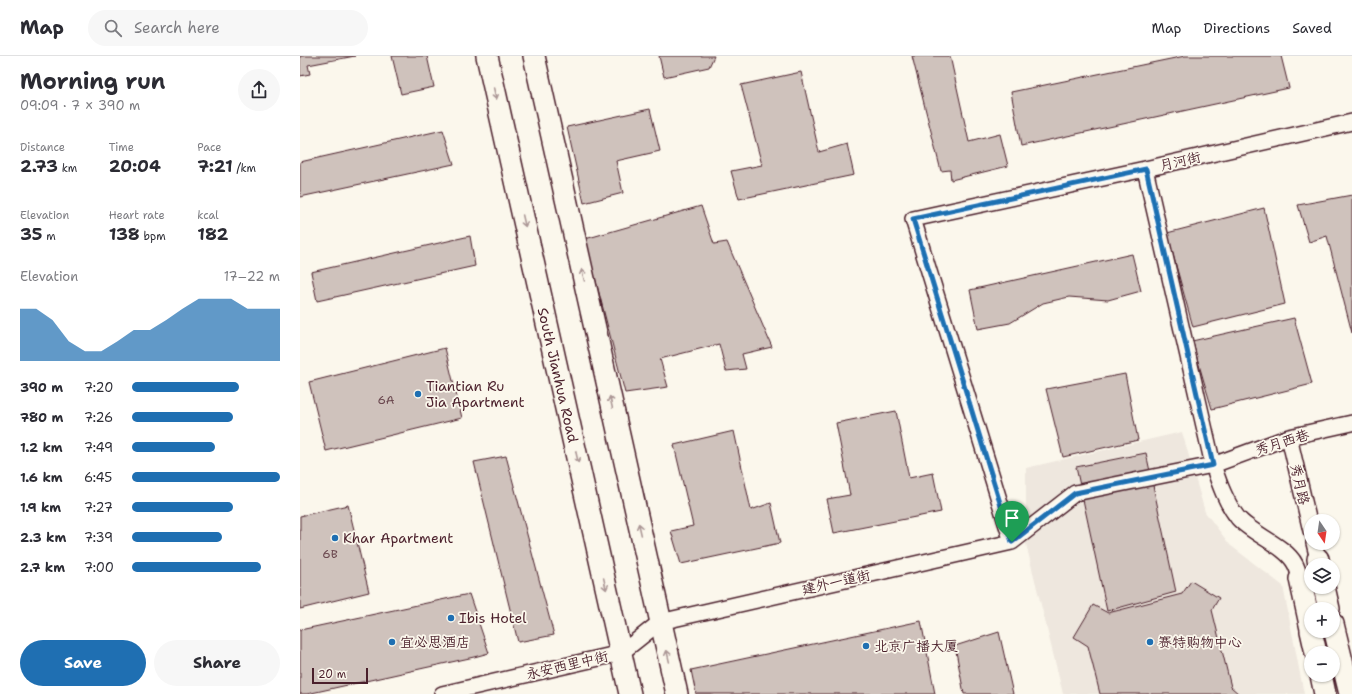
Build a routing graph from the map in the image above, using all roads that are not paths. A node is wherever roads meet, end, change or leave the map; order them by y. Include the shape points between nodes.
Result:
1 (487, 56) edge
2 (534, 56) edge
3 (1352, 122) edge
4 (1146, 169) junction
5 (1352, 423) edge
6 (1289, 437) junction
7 (1213, 465) junction
8 (1307, 514) edge
9 (1012, 542) junction
10 (1300, 579) joint
11 (1305, 602) edge
12 (660, 622) junction
13 (1336, 638) edge
14 (621, 653) junction
15 (1322, 682) edge
16 (442, 694) edge
17 (630, 694) edge
18 (677, 694) edge
19 (1325, 694) edge
20 (1350, 694) edge

1 -> 14 street, South Jianhua Road
12 -> 2 street
3 - 4 street, 月河街
4 - 7 street
4 - 9 street, 月河街 via 913,219
5 - 6 street, 秀月西巷
6 - 7 street, 秀月西巷
6 - 8 street, 秀月路
7 - 9 street, 秀月西巷 via 1075,493
7 - 10 street via 1221,488 1238,518 1285,553 1295,564
9 - 12 street, 建外一道街
10 - 11 street
12 - 14 street, 永安西里中街
18 -> 12 street
13 - 20 street
14 - 16 street, 永安西里中街
14 - 17 street, South Jianhua Road
15 - 19 street

